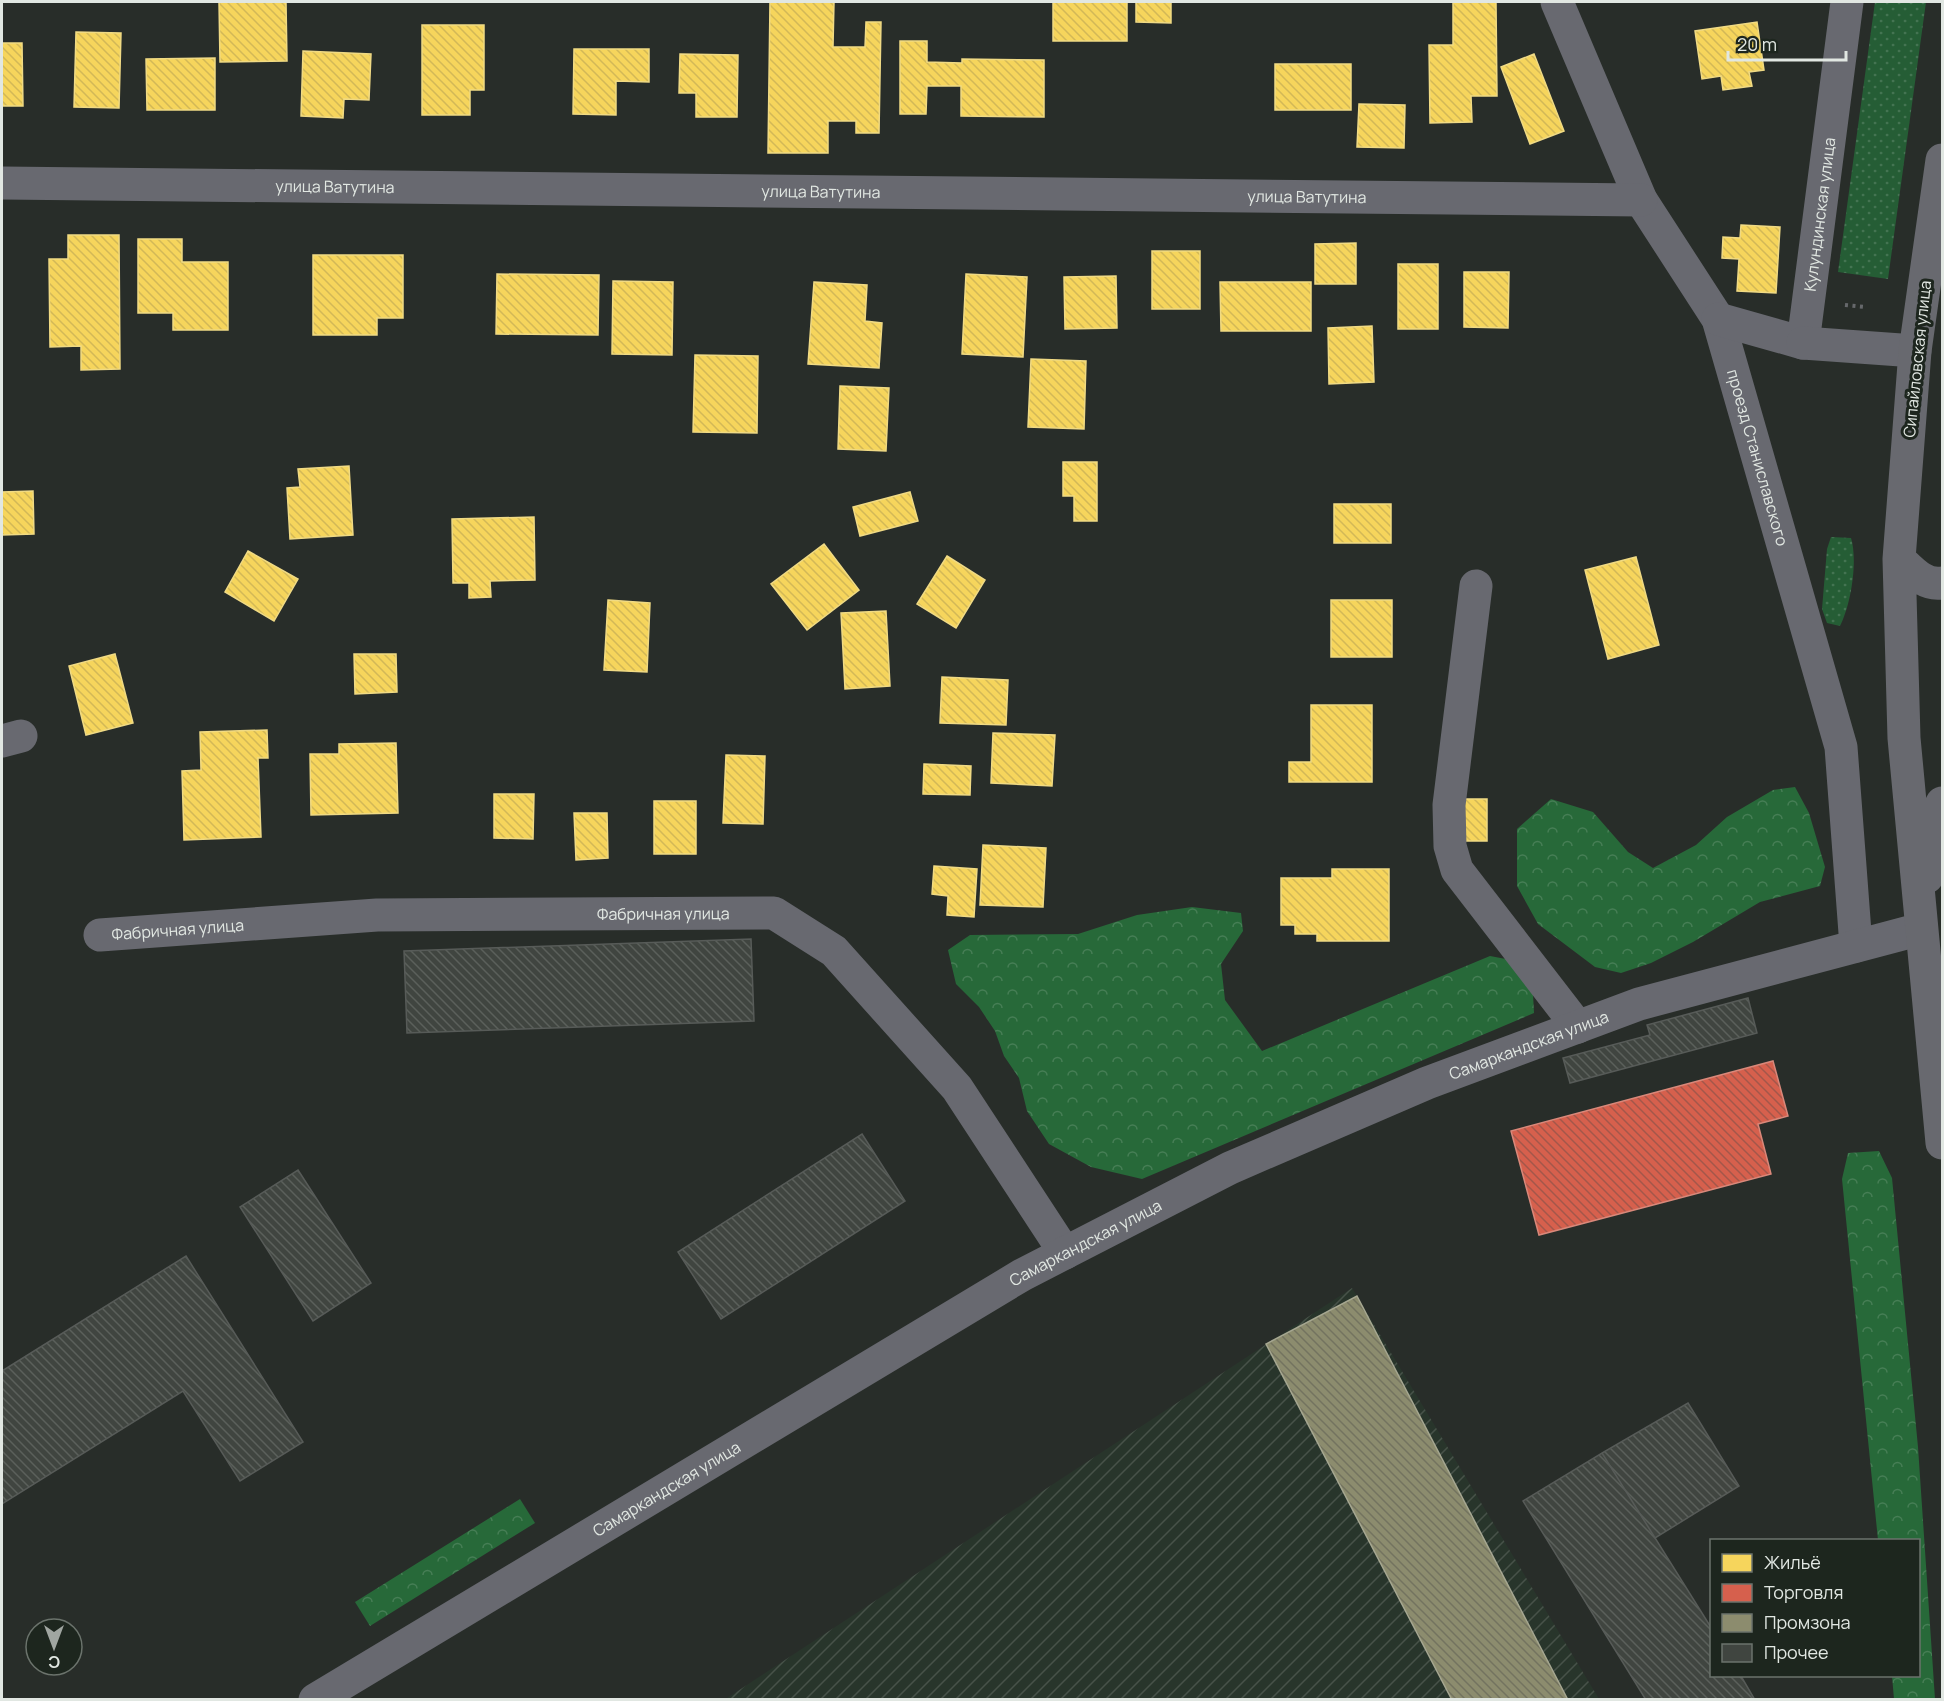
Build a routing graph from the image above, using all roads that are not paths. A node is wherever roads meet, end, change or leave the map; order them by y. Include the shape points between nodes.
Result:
1 (1557, 2) edge
2 (1847, 2) edge
3 (1942, 160) edge
4 (2, 183) edge
5 (1641, 200) junction
6 (1718, 320) junction
7 (1803, 343) junction
8 (1915, 351) junction
9 (1899, 559) junction
10 (1942, 583) edge
11 (1476, 586) dead end
12 (1942, 802) edge
13 (1921, 920) junction
14 (100, 934) dead end
15 (1856, 946) junction
16 (1578, 1027) junction
17 (1938, 1053) edge
18 (1942, 1143) edge
19 (1065, 1253) junction
20 (315, 1700) edge

1 - 5 street, проезд Станиславского
2 - 7 street, Кулундинская улица
3 - 8 main road, Сипайловская улица
4 - 5 street, улица Ватутина
5 - 6 street, проезд Станиславского
6 - 7 street
6 - 15 street, проезд Станиславского via 1841,747
7 - 8 street
8 - 9 main road, Сипайловская улица
9 - 10 main road via 1918,577
9 - 13 main road, Сипайловская улица via 1904,738
11 - 16 street via 1449,805 1450,846 1457,870
12 - 13 main road, Сипайловская улица
13 - 15 street, Самаркандская улица
13 - 17 main road, Сипайловская улица
14 - 19 street, Фабричная улица via 377,915 774,913 834,951 957,1088
15 - 16 street, Самаркандская улица via 1640,1004
16 - 19 street, Самаркандская улица via 1427,1083 1230,1168
17 - 18 main road, Сипайловская улица
19 - 20 street, Самаркандская улица via 1011,1281

